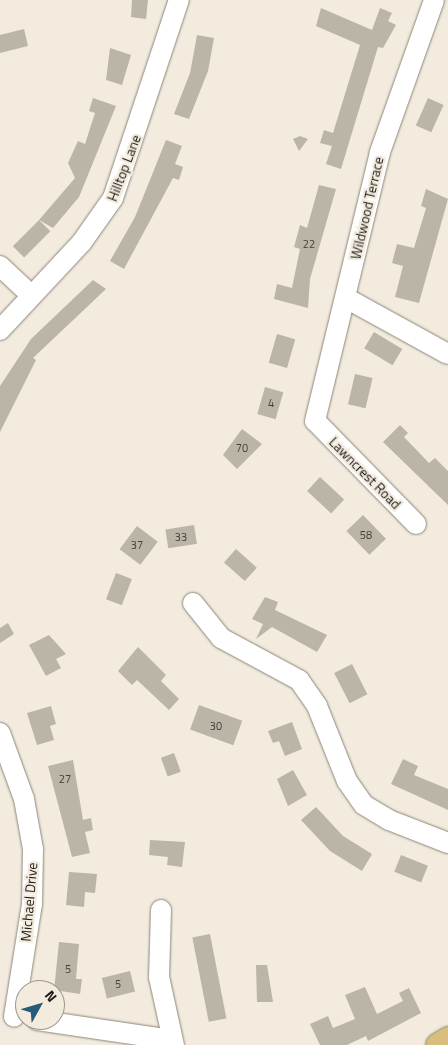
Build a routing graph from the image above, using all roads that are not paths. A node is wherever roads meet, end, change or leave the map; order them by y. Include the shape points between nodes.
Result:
1 (179, 0) edge
2 (434, 0) edge
3 (0, 266) edge
4 (31, 295) junction
5 (346, 298) junction
6 (0, 330) edge
7 (448, 354) edge
8 (315, 421) joint
9 (416, 524) dead end
10 (193, 602) dead end
11 (0, 733) edge
12 (448, 843) edge
13 (161, 910) dead end
14 (13, 1016) edge
15 (65, 1024) edge
16 (448, 1039) edge
17 (173, 1042) edge
18 (438, 1045) edge

1 - 4 street, Hilltop Lane via 113,198 82,242
2 - 5 street, Wildwood Terrace via 380,152
3 - 4 street
4 - 6 street, Hilltop Lane
5 - 7 street
5 - 8 street, Wildwood Terrace
8 - 9 street, Lawncrest Road
10 - 12 street via 221,638 299,680 317,706 347,781 364,805 389,820
11 - 14 street, Michael Drive via 24,799 33,849 32,904
13 - 17 street via 159,976
15 - 17 street
16 - 18 main road

